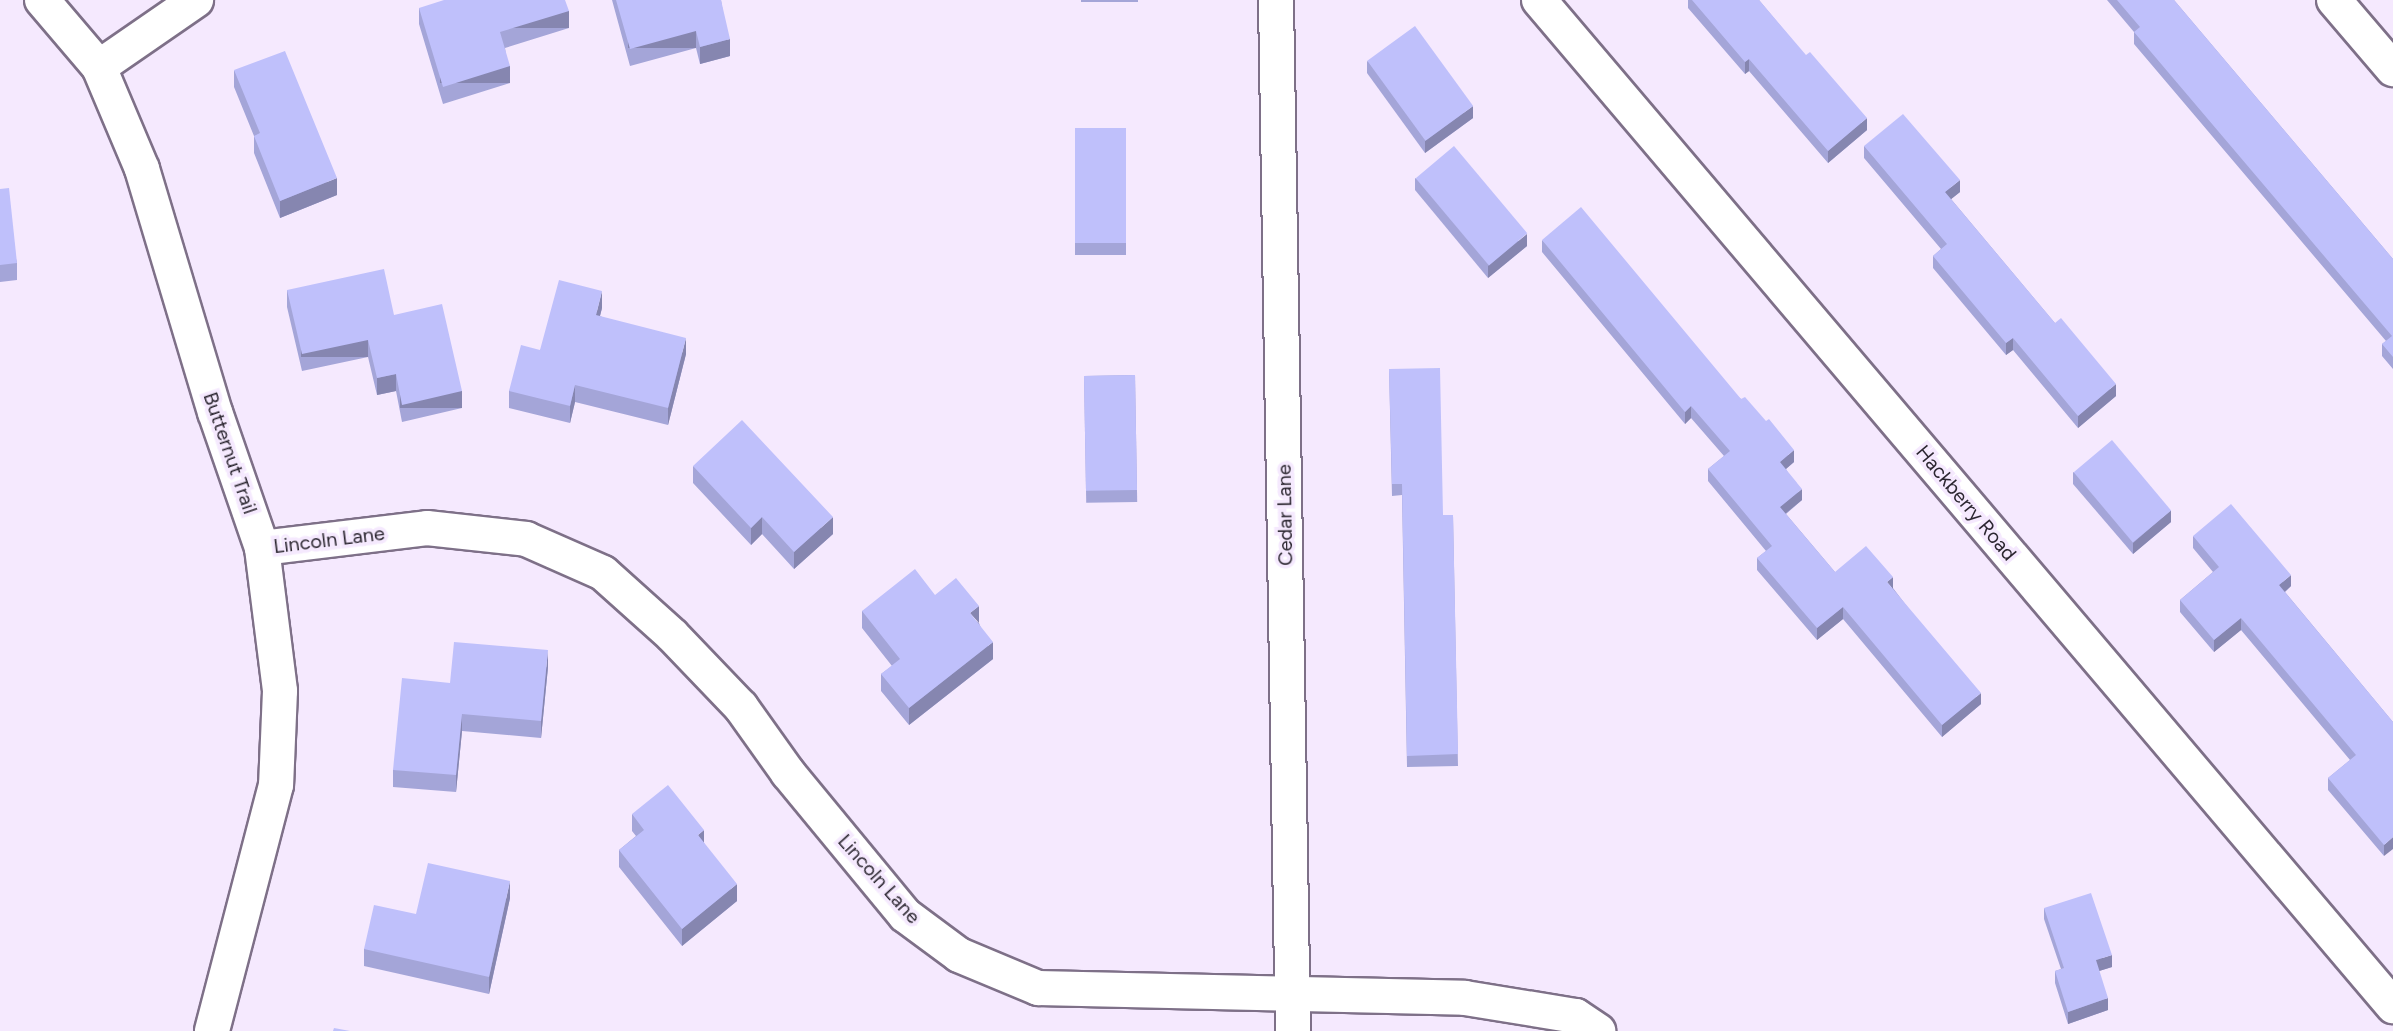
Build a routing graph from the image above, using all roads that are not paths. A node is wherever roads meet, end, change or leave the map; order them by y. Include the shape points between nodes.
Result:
1 (42, 0) edge
2 (196, 0) edge
3 (1276, 0) edge
4 (1539, 0) edge
5 (2334, 0) edge
6 (99, 67) junction
7 (2393, 69) edge
8 (262, 548) junction
9 (1293, 992) junction
10 (2393, 1006) edge
11 (212, 1031) edge
12 (1293, 1031) edge
13 (1598, 1031) edge

1 - 6 street, Butternut Trail
2 - 6 street
3 - 9 street, Cedar Lane
4 - 10 street, Hackberry Road
5 - 7 street
6 - 8 street, Butternut Trail via 142,169
8 - 9 street, Lincoln Lane via 427,528 526,539 603,573 672,635 741,707 905,915 959,955 1038,988
8 - 11 street, Butternut Trail via 280,691 276,785
9 - 12 street, Cedar Lane
9 - 13 street, Lincoln Lane via 1465,998 1576,1016

